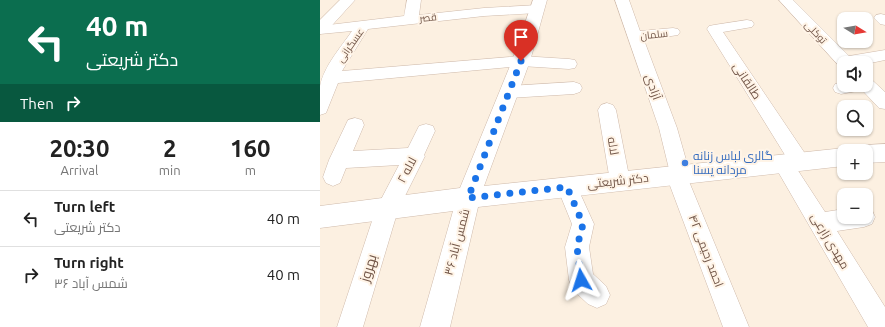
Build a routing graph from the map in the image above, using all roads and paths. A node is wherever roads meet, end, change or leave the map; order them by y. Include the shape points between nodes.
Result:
1 (348, 0) edge
2 (414, 0) edge
3 (622, 0) edge
4 (786, 0) edge
5 (538, 4) edge
6 (485, 6) edge
7 (411, 19) junction
8 (364, 24) junction
9 (747, 24) dead end
10 (320, 30) edge
11 (673, 32) dead end
12 (635, 36) junction
13 (839, 56) edge
14 (883, 58) edge
15 (873, 59) edge
16 (521, 61) junction
17 (569, 64) dead end
18 (329, 70) edge
19 (574, 88) dead end
20 (873, 91) edge
21 (509, 92) junction
22 (885, 103) edge
23 (320, 108) edge
24 (607, 110) dead end
25 (355, 125) dead end
26 (426, 131) dead end
27 (885, 152) edge
28 (873, 153) edge
29 (415, 156) junction
30 (837, 158) edge
31 (791, 162) junction
32 (678, 175) junction
33 (620, 181) junction
34 (567, 187) junction
35 (468, 198) junction
36 (387, 209) junction
37 (320, 217) edge
38 (837, 221) edge
39 (820, 223) junction
40 (597, 295) dead end
41 (877, 318) dead end
42 (350, 327) edge
43 (435, 327) edge
44 (736, 327) edge

1 - 10 street
2 - 7 street
3 - 12 street, آزادی
4 - 13 street, توکلی
5 - 6 street, قصر
5 - 16 street, شمس آباد ۳۶
6 - 7 street, قصر via 435,11
7 - 8 street, قصر
8 - 10 street, قصر
8 - 18 street, عسگرانی
9 - 31 street, طالقانی via 714,29
11 - 12 street, سلمان
12 - 32 street, آزادی via 668,128
14 - 15 street
16 - 17 street
16 - 18 street
16 - 21 street, شمس آباد ۳۶
18 - 23 street, عسگرانی
19 - 21 street
20 - 22 street
21 - 35 street, شمس آباد ۳۶
24 - 33 street, لاله
25 - 29 street via 336,168
26 - 29 street, لاله ۲
27 - 28 street
29 - 36 street, لاله ۲
30 - 31 street, دکتر شریعتی
31 - 32 street, دکتر شریعتی
31 - 39 street, مهدی زارعی
32 - 33 street, دکتر شریعتی
32 - 44 street, ۴۲ احمد رحیمی
33 - 34 street, دکتر شریعتی
34 - 35 street, دکتر شریعتی
34 - 40 street via 583,224 577,247 581,280
35 - 36 street, دکتر شریعتی
35 - 43 street, شمس آباد ۳۶
36 - 37 street, دکتر شریعتی
36 - 42 street, بهروز
38 - 39 street
39 - 41 street, مهدی زارعی

